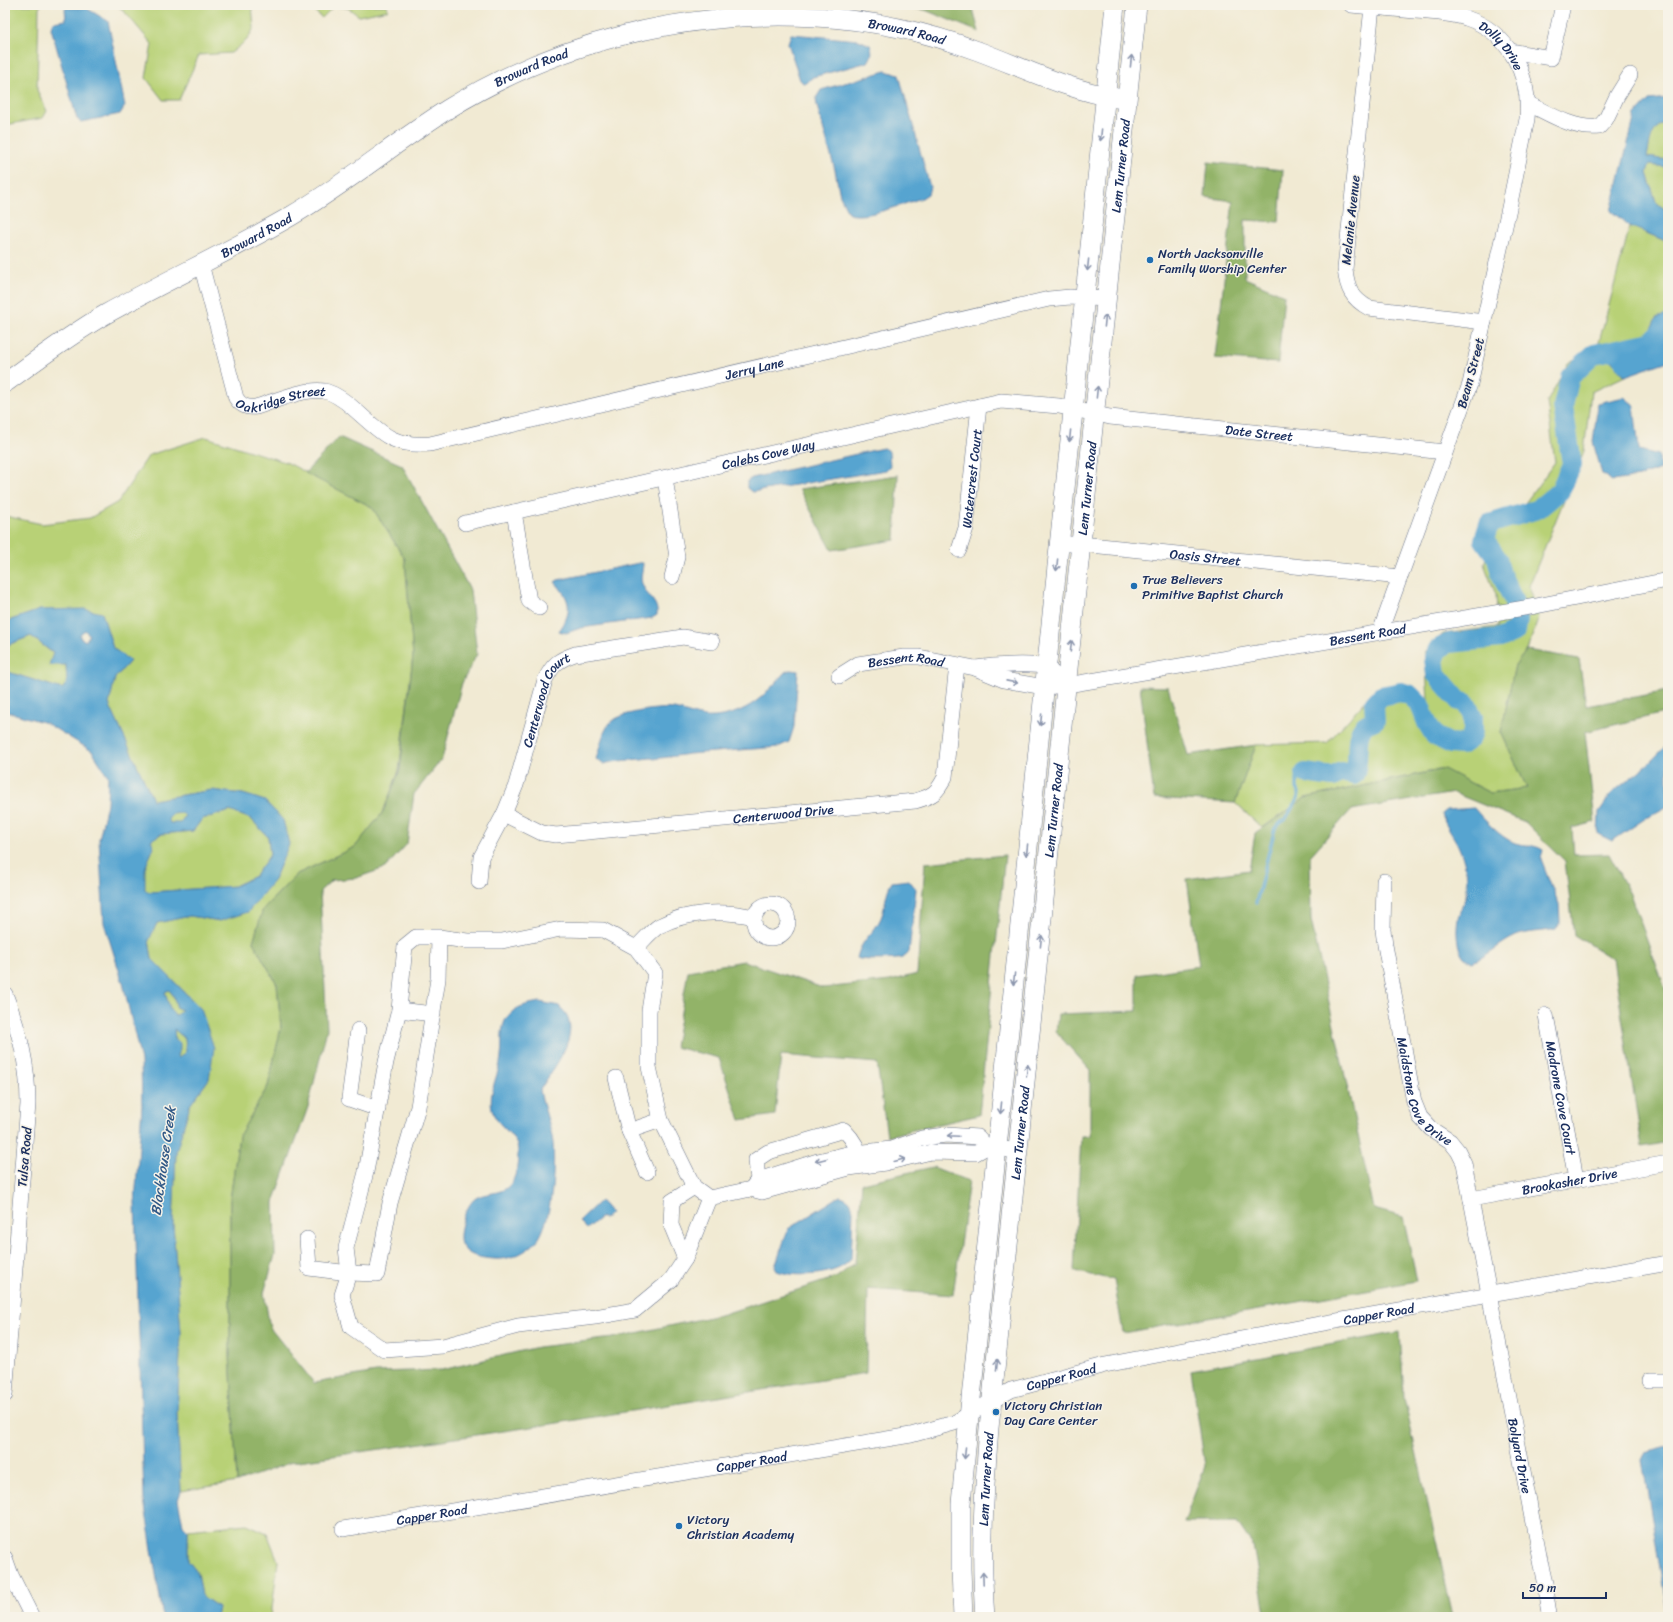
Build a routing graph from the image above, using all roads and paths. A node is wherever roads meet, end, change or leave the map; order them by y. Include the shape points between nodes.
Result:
1 (1115, 5) edge
2 (1137, 5) edge
3 (1351, 5) edge
4 (1564, 5) edge
5 (1372, 7) junction
6 (1510, 51) junction
7 (1630, 75) dead end
8 (1105, 96) junction
9 (1127, 100) junction
10 (1529, 104) junction
11 (200, 264) junction
12 (1084, 298) junction
13 (1107, 299) junction
14 (1484, 322) junction
15 (7, 381) edge
16 (979, 406) junction
17 (1073, 409) junction
18 (1095, 414) junction
19 (403, 444) joint
20 (1445, 452) junction
21 (665, 478) junction
22 (514, 512) junction
23 (465, 523) dead end
24 (1059, 544) junction
25 (1081, 544) junction
26 (959, 550) dead end
27 (672, 577) dead end
28 (1400, 577) junction
29 (1668, 580) edge
30 (539, 608) dead end
31 (1380, 632) junction
32 (712, 642) dead end
33 (957, 665) junction
34 (976, 668) junction
35 (1046, 668) junction
36 (839, 676) dead end
37 (1067, 685) junction
38 (1044, 687) junction
39 (504, 814) junction
40 (1384, 881) dead end
41 (479, 882) dead end
42 (1021, 913) junction
43 (1043, 914) junction
44 (754, 917) dead end
45 (440, 937) junction
46 (636, 948) junction
47 (5, 994) edge
48 (399, 1010) junction
49 (433, 1014) junction
50 (1546, 1015) dead end
51 (358, 1030) dead end
52 (616, 1078) dead end
53 (378, 1109) junction
54 (661, 1120) junction
55 (628, 1131) junction
56 (992, 1148) junction
57 (1019, 1150) junction
58 (861, 1159) junction
59 (1668, 1163) edge
60 (647, 1172) dead end
61 (1576, 1179) junction
62 (755, 1184) junction
63 (694, 1187) junction
64 (709, 1198) junction
65 (1471, 1199) junction
66 (307, 1239) dead end
67 (685, 1259) junction
68 (1668, 1263) edge
69 (349, 1273) junction
70 (1489, 1294) junction
71 (1649, 1380) dead end
72 (1668, 1380) edge
73 (5, 1395) edge
74 (992, 1401) junction
75 (969, 1414) junction
76 (343, 1528) dead end
77 (5, 1558) edge
78 (32, 1617) edge
79 (963, 1617) edge
80 (985, 1617) edge
81 (1551, 1617) edge

1 - 8 main road, Lem Turner Road
9 -> 2 main road, Lem Turner Road
3 - 5 street, Dolly Drive
4 - 6 street via 1551,58
5 - 6 street, Dolly Drive via 1444,13 1467,18 1487,29
5 - 14 street, Melanie Avenue via 1345,269 1346,281 1358,302 1369,308
6 - 10 street, Dolly Drive via 1523,74
7 - 10 street via 1599,127 1588,128 1567,122
8 - 9 main road, Broward Road
8 - 11 main road, Broward Road via 1052,81 980,51 946,40 858,21 818,17 740,17 654,28 590,44 507,76 448,109 318,200
8 -> 12 main road, Lem Turner Road
9 - 13 main road, Lem Turner Road
10 - 14 street, Beam Street
11 - 15 main road, Broward Road via 103,316
11 - 19 street, Oakridge Street via 236,398 240,404 256,407 298,394 324,391 347,402 390,439
12 - 13 street, Jerry Lane
12 - 17 main road, Lem Turner Road
12 - 19 street, Jerry Lane via 1049,298 430,444
18 -> 13 main road, Lem Turner Road
14 - 20 street, Beam Street via 1470,384
16 - 17 street, Calebs Cove Way via 1014,401
16 - 21 street, Calebs Cove Way
16 - 26 street, Watercrest Court via 966,528
17 - 18 street, Date Street
17 -> 24 main road, Lem Turner Road
18 - 20 street, Date Street
18 - 25 main road, Lem Turner Road
20 - 28 street, Beam Street
21 - 22 street, Calebs Cove Way
21 - 27 street via 677,557
22 - 23 street, Calebs Cove Way
22 - 30 street via 529,600
24 - 25 street, Oasis Street
24 -> 35 main road, Lem Turner Road
25 - 28 street, Oasis Street
37 -> 25 main road, Lem Turner Road
28 - 31 street, Beam Street
29 - 31 street, Bessent Road via 1536,606
31 - 37 street, Bessent Road
32 - 39 street, Centerwood Court via 683,637 575,654 561,659 552,666 545,680 516,785
33 - 34 street, Bessent Road
33 - 36 street, Bessent Road via 904,657 858,664
33 - 39 street, Centerwood Drive via 944,777 938,790 929,797 915,801 556,835 542,833
34 - 35 street, Bessent Road via 1000,665
34 -> 38 street, Bessent Road via 1004,680
35 - 37 street
35 - 38 main road, Lem Turner Road
37 - 38 street, Bessent Road
37 - 43 main road, Lem Turner Road
38 -> 42 main road, Lem Turner Road
39 - 41 street, Centerwood Court via 481,857
40 - 65 street, Maidstone Cove Drive via 1385,945 1414,1102 1420,1116 1431,1129 1458,1151 1464,1163
42 - 43 main road
42 -> 56 main road, Lem Turner Road
57 -> 43 main road, Lem Turner Road
44 - 46 street via 713,913 683,916 658,927
45 - 46 street via 468,941 502,941 561,929 603,930
45 - 48 street via 416,937 405,946
45 - 49 street
46 - 54 street via 654,973 649,1011 649,1067
47 - 73 street, Tulsa Road via 22,1043 28,1104
48 - 49 street
48 - 53 street
49 - 69 street via 418,1107 390,1203 377,1274
50 - 61 street, Madrone Cove Court
51 - 53 street via 349,1099
52 - 55 street
53 - 69 street via 366,1172 346,1248
54 - 55 street
54 - 63 street
55 - 60 street
56 - 57 street
56 - 58 street via 976,1153 932,1152 885,1163
56 - 75 main road, Lem Turner Road
74 -> 57 main road, Lem Turner Road
58 - 62 street via 850,1168 762,1192
58 - 62 street via 852,1137 844,1130 768,1152 756,1160
59 - 61 street, Brookasher Drive
61 - 65 street, Brookasher Drive
62 - 64 street
63 - 64 street
63 - 67 street via 672,1201 671,1225
64 - 67 street
65 - 70 street, Maidstone Cove Drive
66 - 69 street via 309,1268
67 - 69 street via 671,1280 635,1310 518,1326 443,1346 384,1350 350,1327 342,1295
68 - 70 street, Capper Road
70 - 74 street, Capper Road via 1105,1365 1011,1390
70 - 81 street, Bolyard Drive
71 - 72 street
74 - 75 street, Capper Road
80 -> 74 main road, Lem Turner Road via 983,1505
75 - 76 street, Capper Road via 954,1423 911,1435
75 -> 79 main road, Lem Turner Road via 961,1504
77 - 78 street

